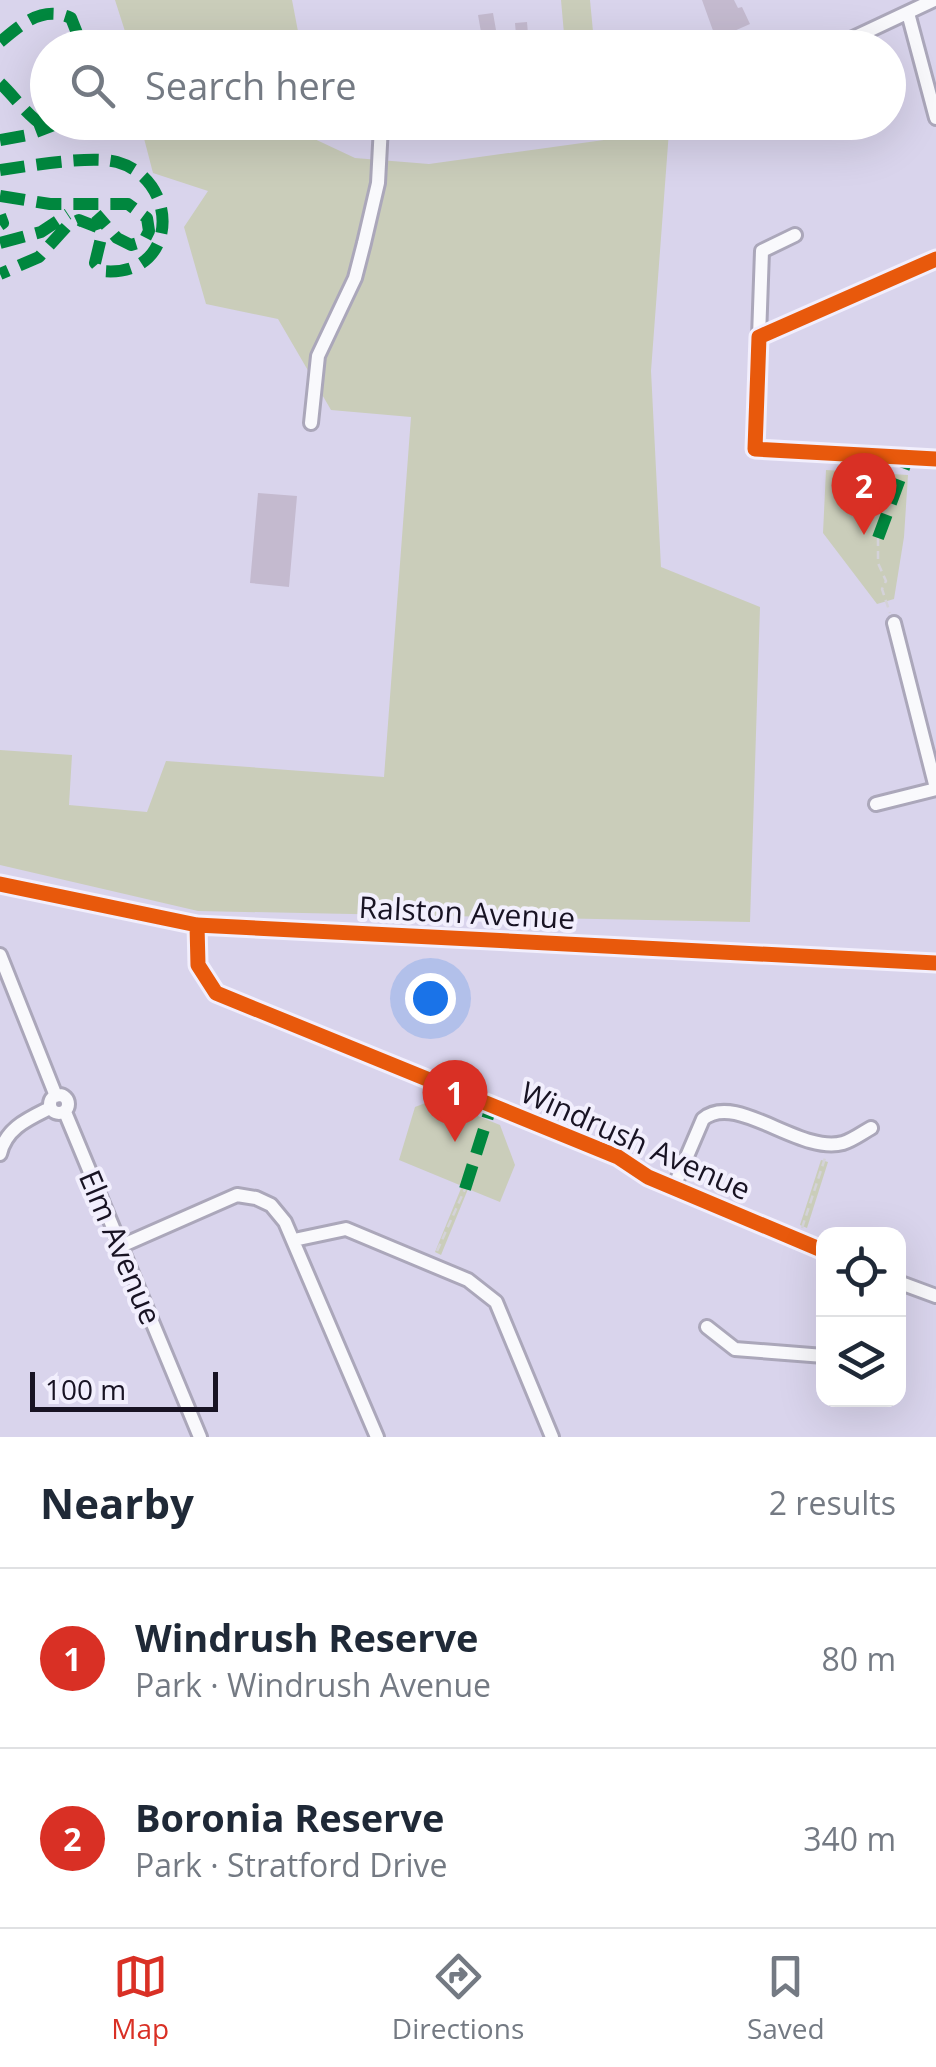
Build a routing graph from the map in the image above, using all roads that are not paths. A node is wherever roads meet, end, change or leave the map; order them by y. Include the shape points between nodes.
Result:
1 (934, 0) edge
2 (908, 13) junction
3 (871, 30) edge
4 (936, 118) edge
5 (380, 140) edge
6 (795, 235) dead end
7 (936, 259) edge
8 (759, 337) junction
9 (311, 423) dead end
10 (936, 458) edge
11 (894, 624) road end
12 (936, 789) edge
13 (876, 804) dead end
14 (0, 884) edge
15 (197, 926) junction
16 (0, 956) edge
17 (936, 963) edge
18 (53, 1102) junction
19 (871, 1128) dead end
20 (0, 1154) edge
21 (673, 1189) junction
22 (294, 1240) junction
23 (121, 1246) junction
24 (816, 1248) edge
25 (906, 1285) edge
26 (936, 1296) edge
27 (707, 1326) dead end
28 (816, 1355) edge
29 (200, 1437) edge
30 (377, 1437) edge
31 (552, 1437) edge

1 - 2 street
2 - 3 street
2 - 4 street
5 - 9 street via 378,183 355,278 318,356
6 - 8 street via 762,252
7 - 8 street
8 - 10 street via 755,450
11 - 12 street
12 - 13 street
14 - 15 street, Ralston Avenue
15 - 17 street, Ralston Avenue
15 - 21 street, Windrush Avenue via 198,965 216,993 618,1157
16 - 18 street
18 - 20 street via 20,1123
18 - 23 street, Elm Avenue via 60,1094 68,1100 65,1112
19 - 21 street via 828,1144 717,1111 702,1118
21 - 24 street, Windrush Avenue
22 - 23 street via 271,1204 237,1196
22 - 30 street
22 - 31 street via 346,1229 468,1280 496,1302
23 - 29 street, Elm Avenue
25 - 26 street
27 - 28 street via 735,1349

